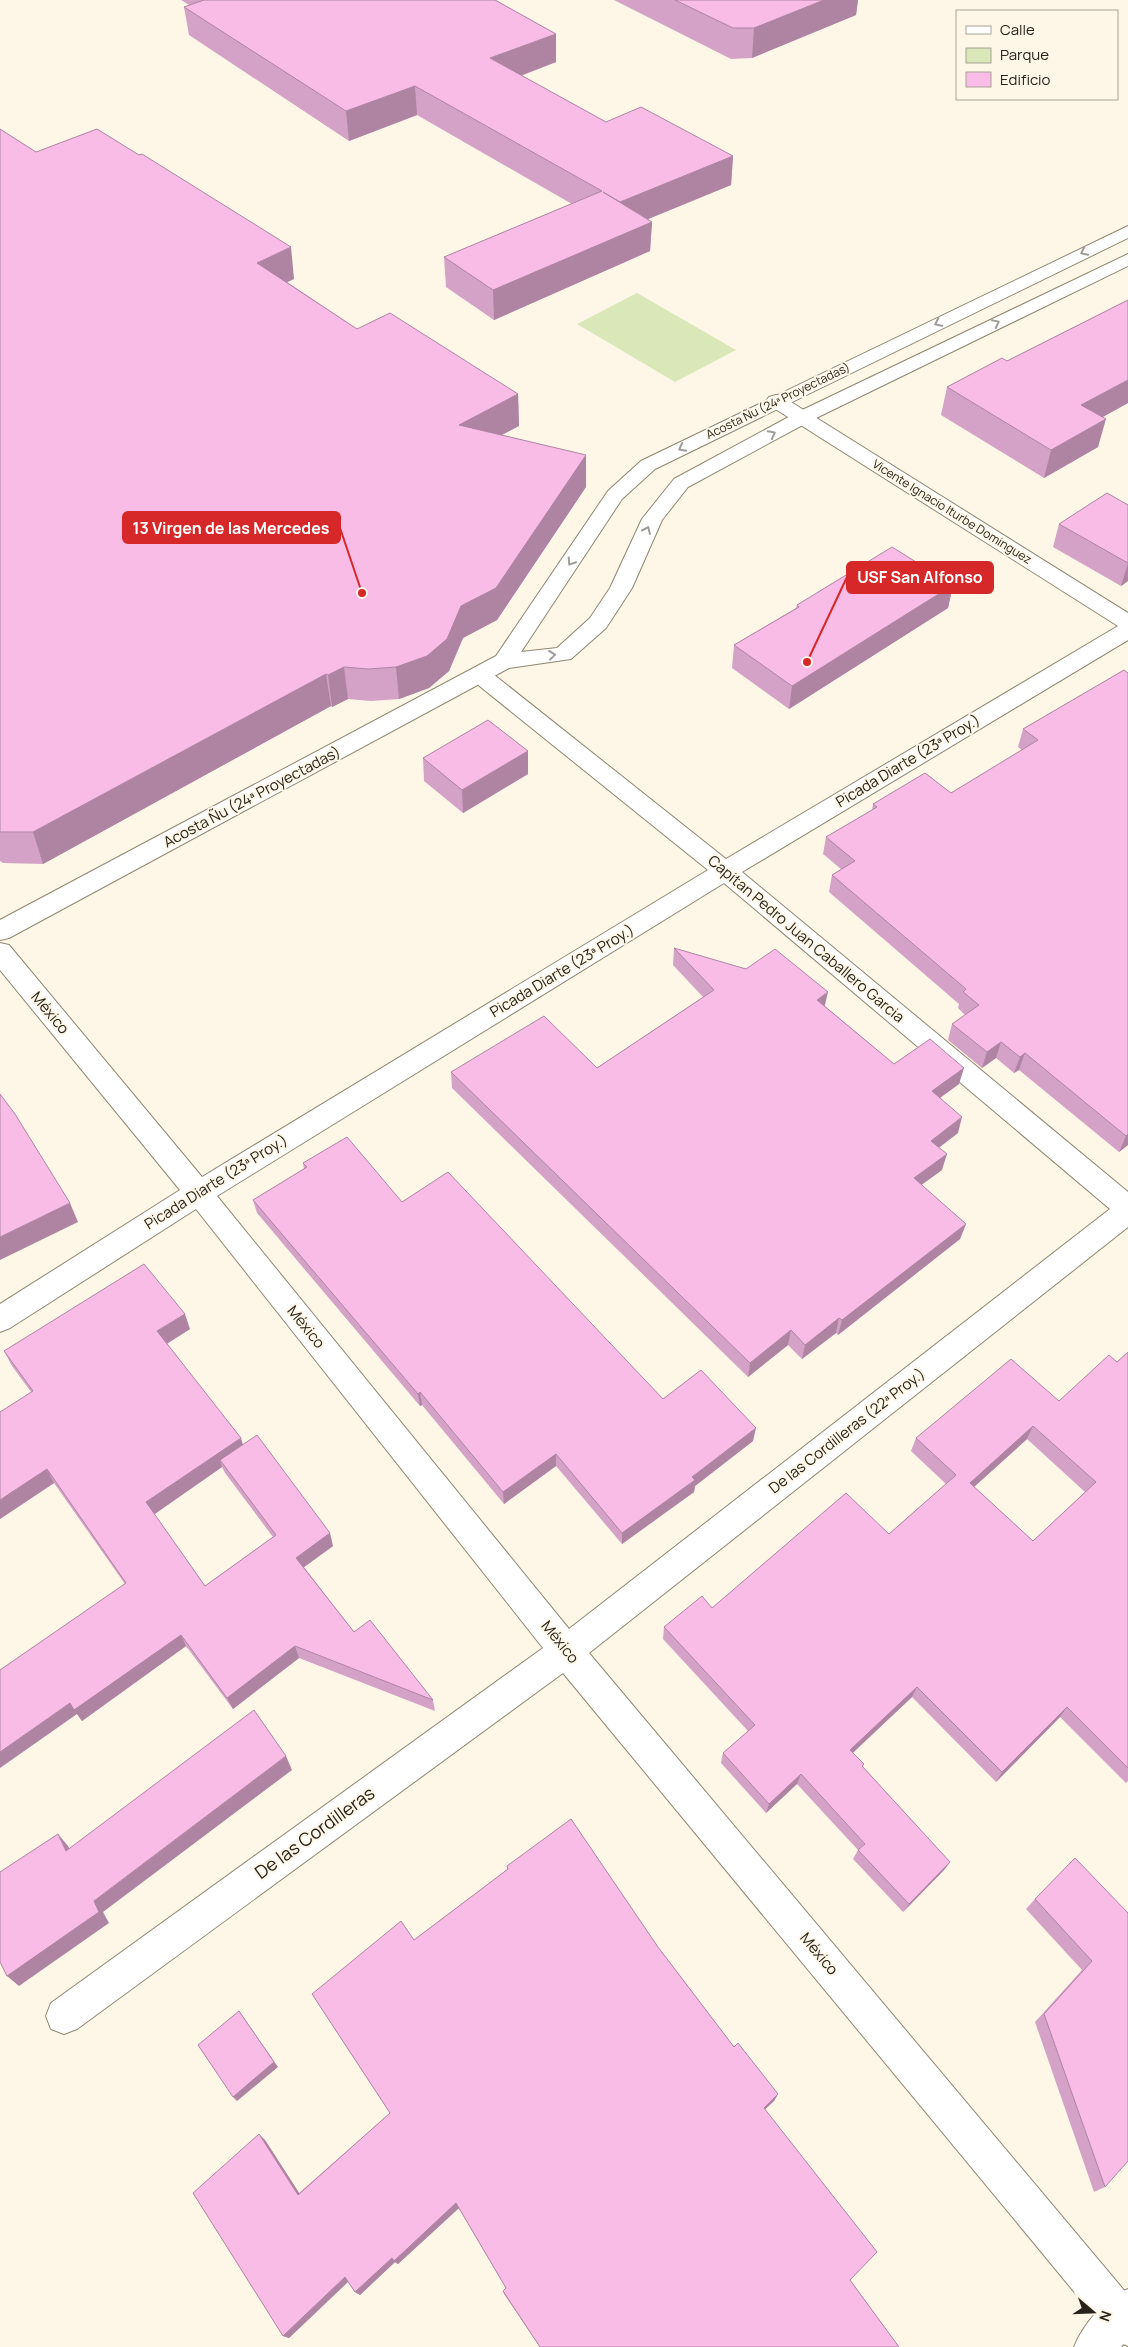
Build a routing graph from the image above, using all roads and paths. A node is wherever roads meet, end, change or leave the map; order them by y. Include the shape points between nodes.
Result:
1 (1128, 231) edge
2 (1128, 259) edge
3 (776, 401) junction
4 (802, 417) junction
5 (1128, 623) edge
6 (1128, 630) edge
7 (504, 661) junction
8 (480, 675) junction
9 (724, 872) junction
10 (0, 931) edge
11 (0, 952) edge
12 (198, 1192) junction
13 (1128, 1210) edge
14 (0, 1319) edge
15 (566, 1650) junction
16 (64, 2016) dead end
17 (1126, 2317) edge
18 (1094, 2347) edge

1 -> 3 street, Acosta Ñu (24ª Proyectadas)
4 -> 2 street, Acosta Ñu (24ª Proyectadas)
3 - 4 street, Vicente Ignacio Iturbe Dominguez
3 -> 7 street, Acosta Ñu (24ª Proyectadas) via 648,465 615,495
4 - 5 street, Vicente Ignacio Iturbe Dominguez
7 -> 4 street, Acosta Ñu (24ª Proyectadas) via 563,654 598,623 622,588 652,518 681,483
6 - 9 street, Picada Diarte (23ª Proy.)
7 - 8 street, Acosta Ñu (24ª Proyectadas)
8 - 9 street, Capitan Pedro Juan Caballero Garcia
8 - 10 street, Acosta Ñu (24ª Proyectadas)
9 - 12 street, Picada Diarte (23ª Proy.)
9 - 13 street, Capitan Pedro Juan Caballero Garcia
11 - 12 street, México
12 - 14 street, Picada Diarte (23ª Proy.)
12 - 15 street, México
13 - 15 street, De las Cordilleras (22ª Proy.)
15 - 16 street, De las Cordilleras
15 - 17 street, México
17 - 18 street

